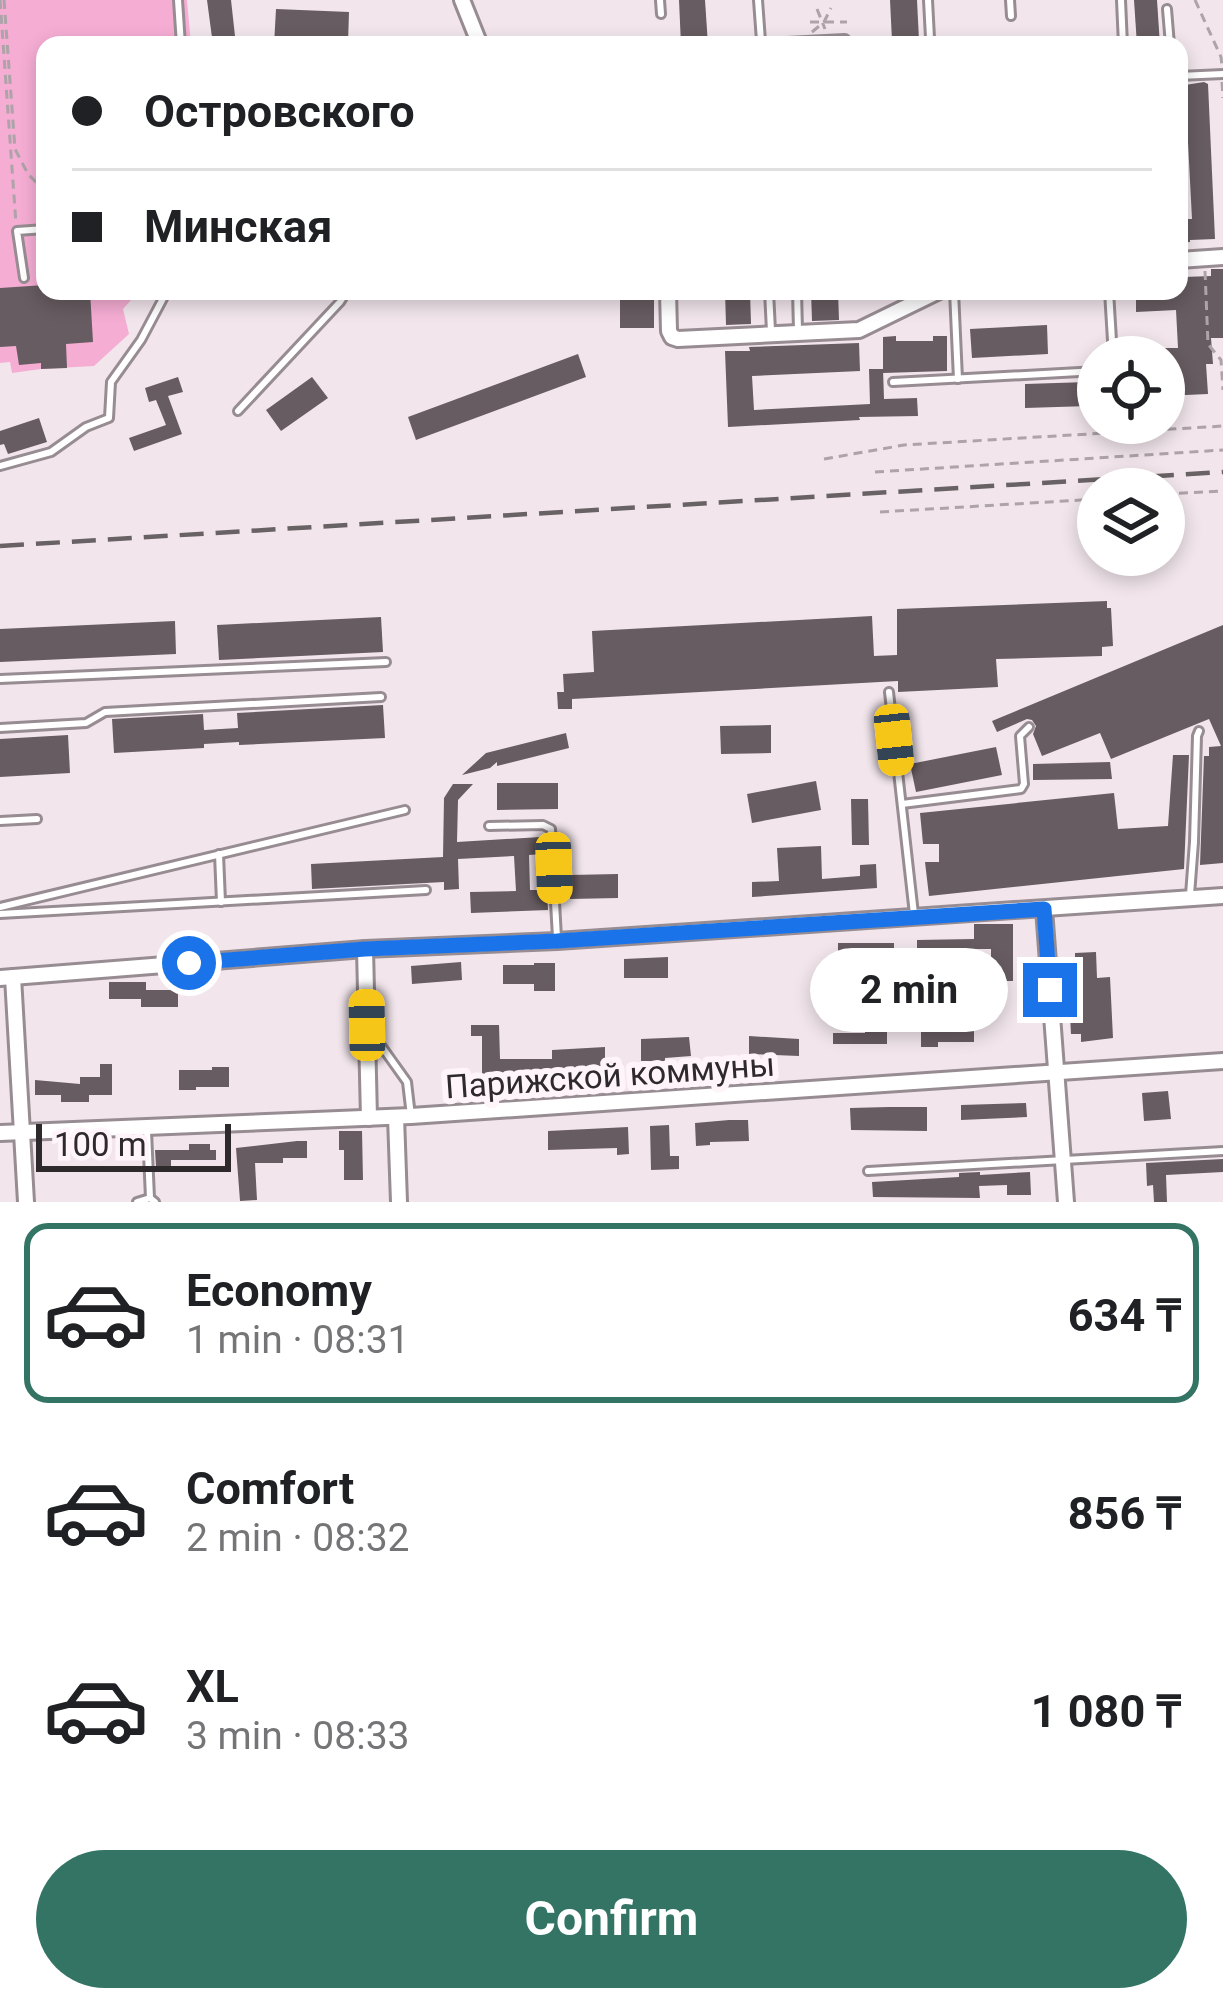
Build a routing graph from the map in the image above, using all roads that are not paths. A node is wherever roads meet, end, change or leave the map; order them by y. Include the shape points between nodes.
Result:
1 (178, 0) edge
2 (462, 0) edge
3 (661, 0) edge
4 (758, 0) edge
5 (928, 0) edge
6 (1010, 0) edge
7 (1121, 0) edge
8 (1168, 9) dead end
9 (661, 14) dead end
10 (1011, 16) dead end
11 (181, 36) edge
12 (476, 36) edge
13 (761, 36) edge
14 (930, 36) edge
15 (1123, 36) edge
16 (1170, 36) edge
17 (1223, 74) edge
18 (1188, 76) edge
19 (36, 230) edge
20 (1223, 257) edge
21 (1188, 259) edge
22 (24, 278) dead end
23 (162, 300) edge
24 (341, 300) edge
25 (668, 300) edge
26 (770, 300) edge
27 (797, 300) edge
28 (909, 300) edge
29 (955, 300) edge
30 (1110, 300) edge
31 (799, 333) junction
32 (771, 335) junction
33 (1112, 336) edge
34 (1077, 372) edge
35 (958, 379) junction
36 (892, 382) dead end
37 (238, 411) dead end
38 (0, 466) edge
39 (386, 662) dead end
40 (0, 679) edge
41 (889, 692) dead end
42 (381, 697) dead end
43 (1028, 727) dead end
44 (0, 728) edge
45 (1199, 731) dead end
46 (902, 804) junction
47 (406, 810) dead end
48 (37, 819) dead end
49 (0, 821) edge
50 (489, 826) dead end
51 (219, 854) junction
52 (426, 890) dead end
53 (1223, 896) edge
54 (1190, 898) junction
55 (221, 902) junction
56 (1044, 909) junction
57 (0, 910) edge
58 (914, 917) junction
59 (557, 941) junction
60 (365, 949) junction
61 (7, 978) edge
62 (367, 1025) junction
63 (1223, 1061) edge
64 (1056, 1071) junction
65 (403, 1116) junction
66 (369, 1118) junction
67 (147, 1127) junction
68 (22, 1132) junction
69 (0, 1133) edge
70 (1223, 1150) edge
71 (1063, 1160) junction
72 (868, 1171) dead end
73 (152, 1200) edge
74 (26, 1202) edge
75 (137, 1202) edge
76 (399, 1202) edge
77 (1066, 1202) edge

1 - 11 lane
2 - 12 street
3 - 9 lane
4 - 13 lane
5 - 14 lane
6 - 10 lane
7 - 15 lane
8 - 16 lane
17 - 18 lane
19 - 22 lane via 17,231
20 - 21 street
23 - 38 lane via 116,373 109,418 51,452
24 - 37 lane
25 - 32 street via 675,339
26 - 32 lane
27 - 31 lane
28 - 31 street via 860,330
29 - 35 lane
30 - 33 lane
31 - 32 street
34 - 35 lane
35 - 36 lane
39 - 40 lane
41 - 46 lane
42 - 44 lane via 105,712 86,723
43 - 46 lane via 1020,736 1021,789
45 - 54 lane
46 - 58 lane
47 - 51 lane
48 - 49 lane
50 - 59 lane via 551,830
51 - 55 lane
51 - 57 lane
52 - 55 lane
53 - 54 street
54 - 56 street
55 - 57 lane
56 - 58 street
56 - 64 street
58 - 59 street
59 - 60 street
60 - 61 street
60 - 62 street
61 - 68 street
62 - 65 lane via 407,1082
62 - 66 street
63 - 64 street, Парижской коммуны
64 - 65 street, Парижской коммуны
64 - 71 street
65 - 66 street, Парижской коммуны
65 - 76 street
66 - 67 street, Парижской коммуны
67 - 68 street, Парижской коммуны
67 - 73 lane
68 - 69 street, Парижской коммуны
68 - 74 street
70 - 71 lane
71 - 72 lane
71 - 77 street
73 - 75 lane

